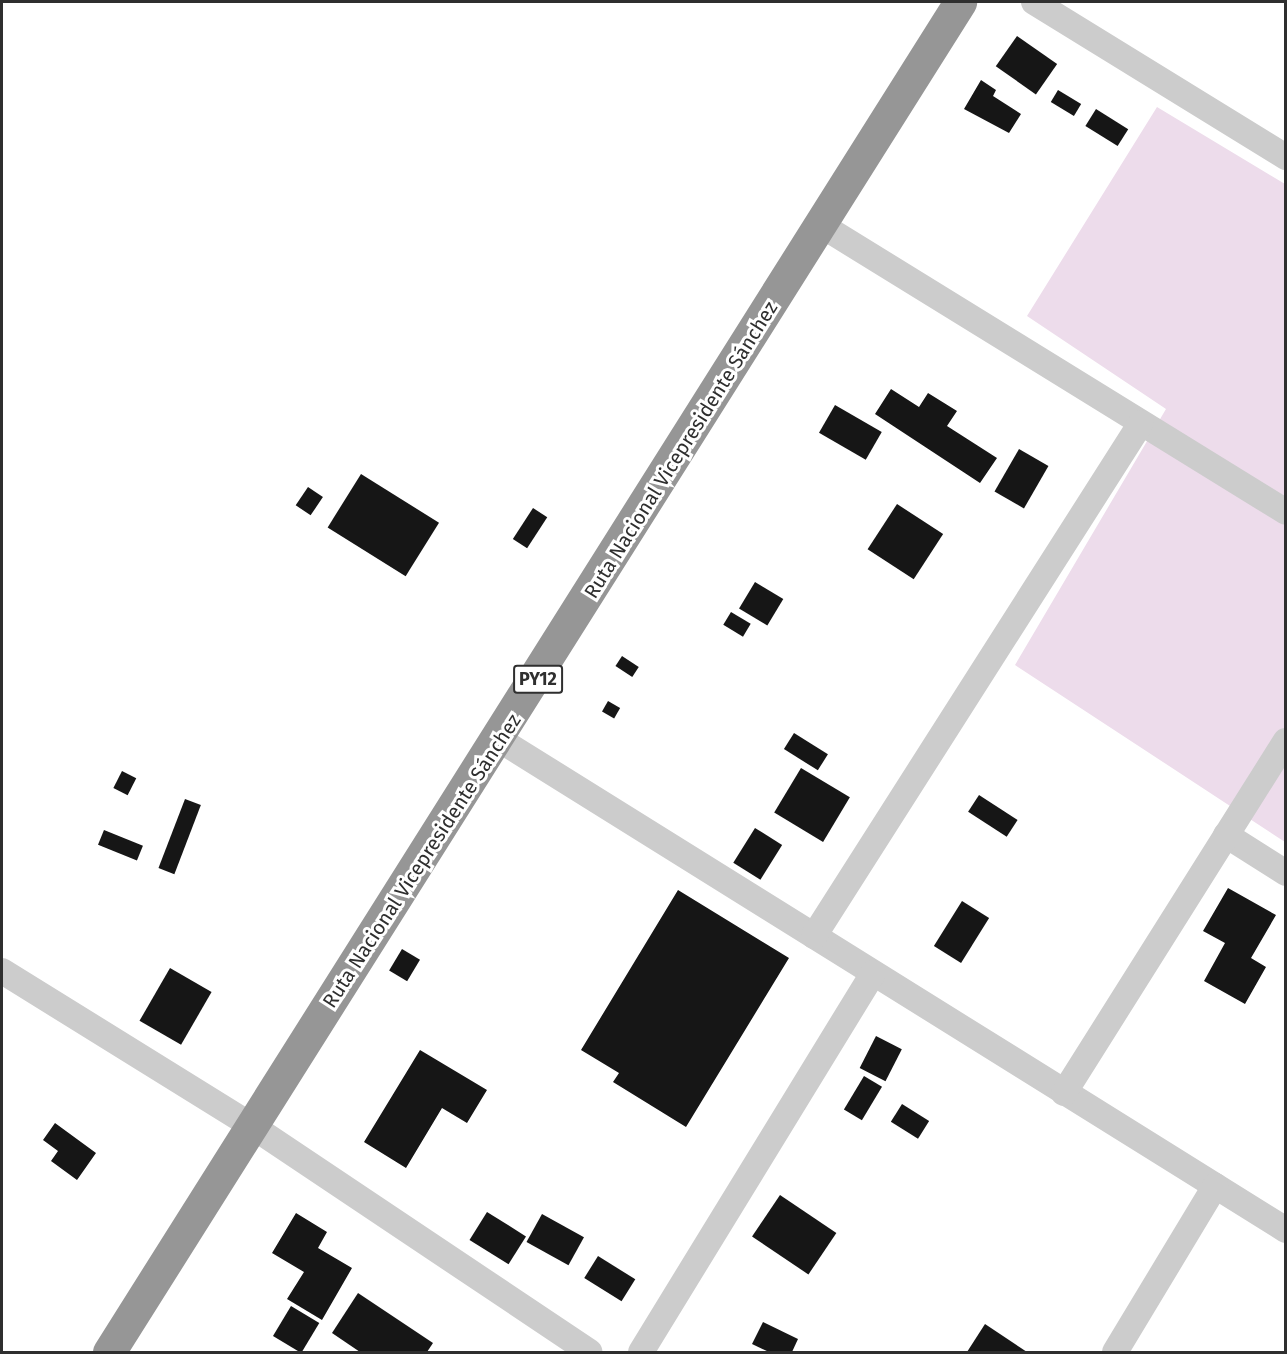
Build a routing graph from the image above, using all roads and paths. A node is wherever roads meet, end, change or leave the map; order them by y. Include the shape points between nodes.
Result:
1 (960, 2) edge
2 (1034, 2) edge
3 (1286, 157) edge
4 (821, 225) junction
5 (1141, 423) junction
6 (1286, 512) edge
7 (500, 740) junction
8 (1286, 741) edge
9 (1226, 836) junction
10 (1286, 873) edge
11 (814, 936) junction
12 (2, 971) edge
13 (873, 974) junction
14 (1064, 1093) junction
15 (252, 1126) junction
16 (1215, 1186) junction
17 (1286, 1230) edge
18 (109, 1353) edge
19 (589, 1353) edge
20 (641, 1353) edge
21 (1115, 1353) edge

1 - 4 highway, Ruta Nacional Vicepresidente Sánchez / PY12
2 - 3 street
4 - 5 street
4 - 7 highway, Ruta Nacional Vicepresidente Sánchez / PY12
5 - 6 street
5 - 11 street
7 - 11 street
7 - 15 highway, Ruta Nacional Vicepresidente Sánchez / PY12
8 - 9 street
9 - 10 street
9 - 14 street
11 - 13 street
12 - 15 street
13 - 14 street
13 - 20 street
14 - 16 street
15 - 18 highway, Ruta Nacional Vicepresidente Sánchez / PY12
15 - 19 street
16 - 17 street
16 - 21 street

